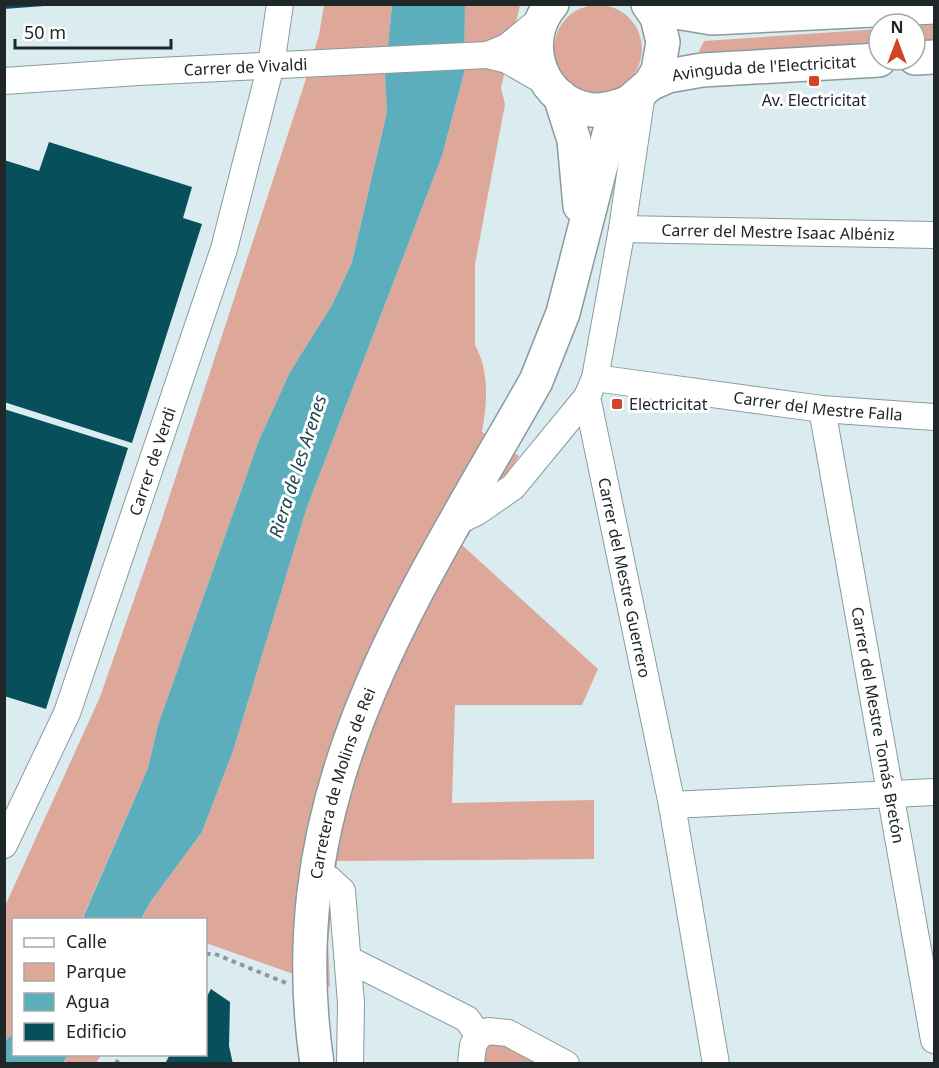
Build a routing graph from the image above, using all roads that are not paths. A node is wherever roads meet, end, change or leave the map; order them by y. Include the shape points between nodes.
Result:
1 (280, 4) edge
2 (650, 6) edge
3 (934, 7) edge
4 (547, 11) edge
5 (487, 55) junction
6 (867, 61) edge
7 (271, 65) junction
8 (4, 81) edge
9 (553, 90) junction
10 (640, 93) junction
11 (622, 229) junction
12 (934, 235) edge
13 (581, 237) junction
14 (591, 387) junction
15 (822, 409) junction
16 (934, 417) edge
17 (454, 523) junction
18 (934, 792) edge
19 (891, 794) junction
20 (672, 805) junction
21 (7, 831) edge
22 (316, 875) junction
23 (348, 959) junction
24 (479, 1036) junction
25 (934, 1040) edge
26 (317, 1064) edge
27 (350, 1064) edge
28 (471, 1064) edge
29 (566, 1064) edge
30 (716, 1064) edge

1 - 7 street, Carrer de Verdi
2 - 3 main road via 712,18
2 - 10 main road via 663,42 658,71
4 - 5 street, Carrer de Vivaldi via 507,47
4 - 9 main road, Carretera de Molins de Rei via 537,31 536,53
5 - 7 street, Carrer de Vivaldi
5 - 9 street, Carrer de Vivaldi via 507,60
6 - 10 main road, Avinguda de l'Electricitat via 702,70 669,76
7 - 8 street, Carrer de Vivaldi
7 - 21 street, Carrer de Verdi via 224,249 80,678 68,712
9 - 10 main road via 576,105 593,110 611,109
9 - 13 main road, Carretera de Molins de Rei via 576,155
10 - 11 street, Carrer del Mestre Guerrero
10 - 13 main road, Carretera de Molins de Rei via 615,123 605,146
11 - 12 street, Carrer del Mestre Isaac Albéniz
11 - 14 street, Carrer del Mestre Guerrero
13 - 17 main road, Carretera de Molins de Rei via 563,313 540,373
14 - 15 street, Carrer del Mestre Falla
14 - 17 street via 513,487
14 - 20 street, Carrer del Mestre Guerrero
15 - 16 street, Carrer del Mestre Falla
15 - 19 street, Carrer del Mestre Tomás Bretón
17 - 22 main road, Carretera de Molins de Rei via 397,625 364,699 333,788
18 - 19 street
19 - 20 street
19 - 25 street, Carrer del Mestre Tomás Bretón
20 - 30 street, Carrer del Mestre Guerrero
22 - 23 street via 329,879 342,891
22 - 26 main road, Carretera de Molins de Rei via 312,994
23 - 24 street via 467,1019
23 - 27 street
24 - 28 street via 473,1045
24 - 29 street via 488,1031 508,1033

